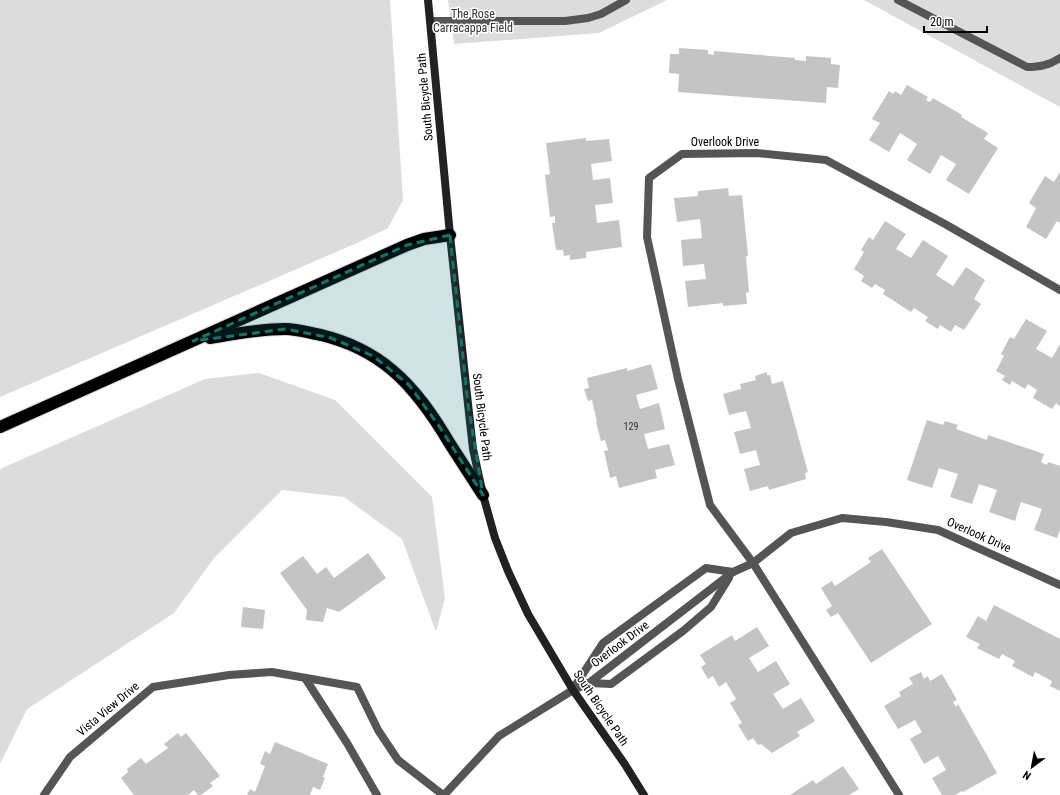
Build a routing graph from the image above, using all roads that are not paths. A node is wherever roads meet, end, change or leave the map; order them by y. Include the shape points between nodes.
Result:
1 (428, 0) edge
2 (626, 0) edge
3 (898, 0) edge
4 (430, 21) junction
5 (1060, 58) edge
6 (450, 234) junction
7 (1060, 290) edge
8 (193, 341) junction
9 (0, 427) edge
10 (483, 496) junction
11 (753, 563) junction
12 (733, 572) junction
13 (1060, 585) edge
14 (305, 678) junction
15 (589, 683) junction
16 (573, 690) junction
17 (44, 795) edge
18 (377, 795) edge
19 (444, 795) edge
20 (644, 795) edge
21 (899, 795) edge

1 - 4 street, South Bicycle Path
2 - 4 street via 600,14 565,21
3 - 5 street via 1027,67 1040,67
4 - 6 street, South Bicycle Path
6 - 8 highway via 407,245
6 - 10 street, South Bicycle Path via 468,411
7 - 11 street, Overlook Drive via 826,160 756,153 682,154 649,178 647,237 678,379 710,505
8 - 9 highway
8 - 10 highway via 286,329 331,338 373,356 409,385 439,426
10 - 16 street, South Bicycle Path via 508,571 528,614
11 - 12 street, Overlook Drive
11 - 13 street, Overlook Drive via 791,533 842,518 938,530
11 - 21 street, Overlook Drive
12 - 15 street, Overlook Drive
12 - 15 street via 711,607 683,631 611,684
12 - 16 street, Overlook Drive via 706,568 609,638 600,647
14 - 17 street, Vista View Drive via 272,672 229,675 153,687 70,757
14 - 18 street via 348,743
14 - 19 street, Vista View Drive via 357,687 378,730 398,760
15 - 16 street, Overlook Drive
16 - 19 street via 499,736
16 - 20 street, South Bicycle Path

